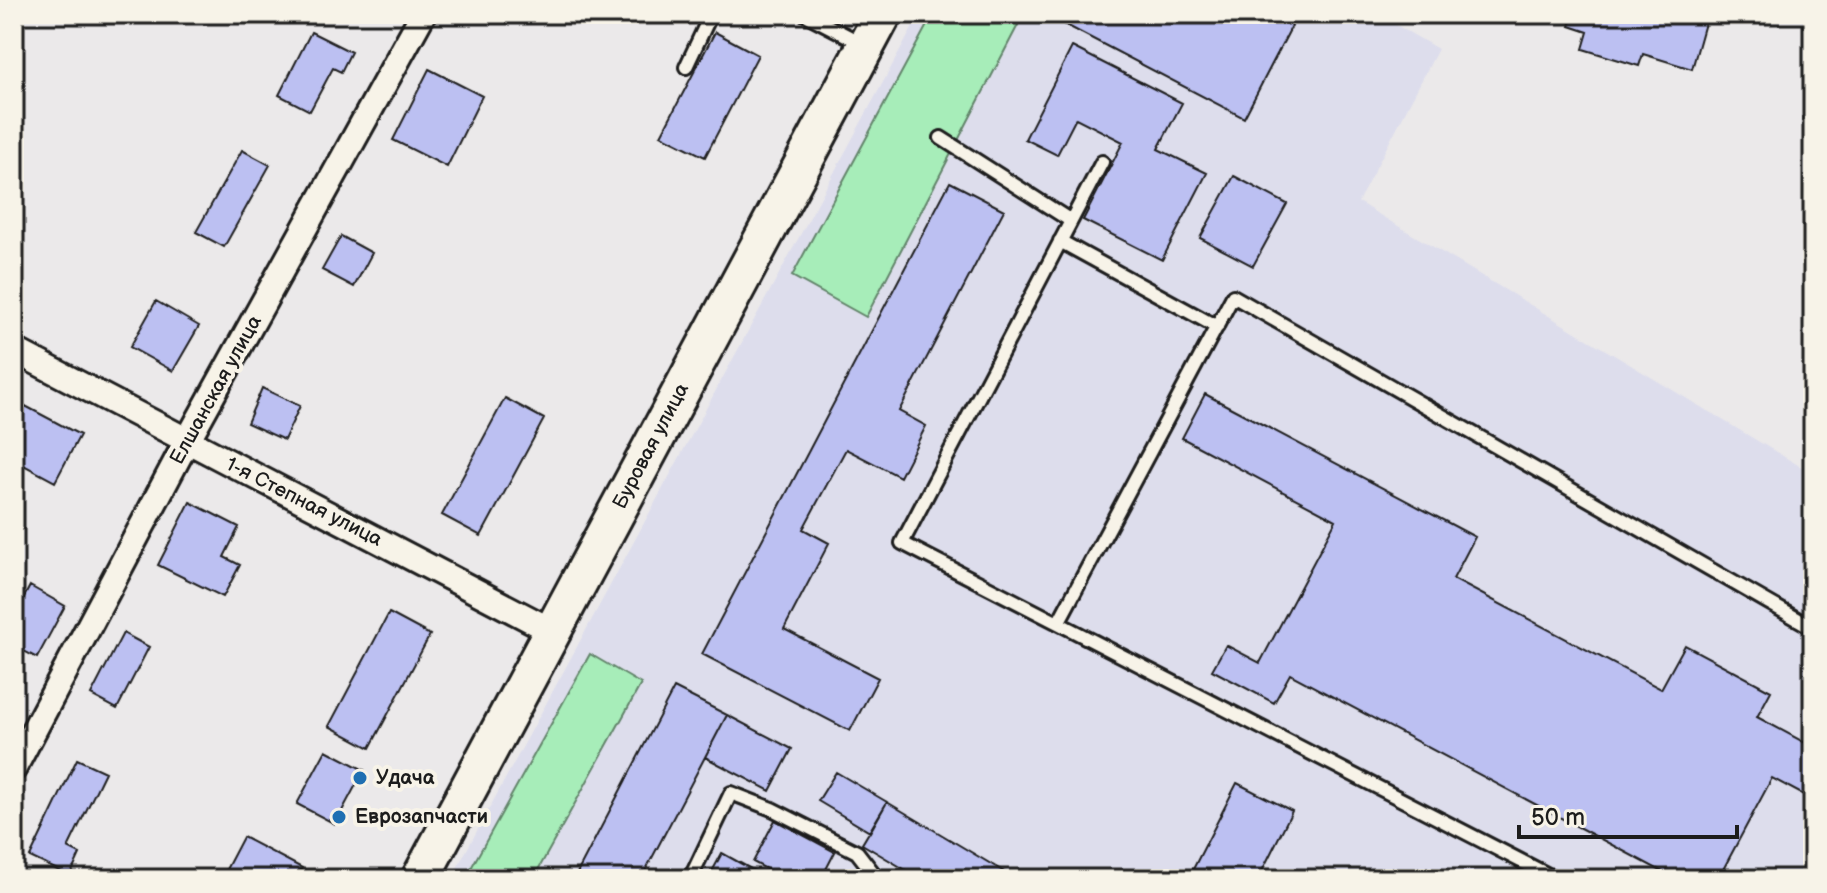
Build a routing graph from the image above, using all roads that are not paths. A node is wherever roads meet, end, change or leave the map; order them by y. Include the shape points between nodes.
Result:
1 (423, 14) edge
2 (711, 14) edge
3 (805, 14) edge
4 (883, 14) edge
5 (866, 45) junction
6 (686, 67) dead end
7 (941, 138) dead end
8 (1102, 162) dead end
9 (1071, 221) junction
10 (1060, 241) junction
11 (1217, 327) junction
12 (14, 350) edge
13 (187, 441) junction
14 (1058, 623) junction
15 (1813, 628) edge
16 (552, 631) junction
17 (14, 768) edge
18 (420, 879) edge
19 (690, 879) edge
20 (878, 879) edge
21 (1556, 879) edge

1 - 13 street, Елшанская улица
2 - 6 lane
3 - 5 lane
4 - 5 main road, Буровая улица
5 - 16 main road, Буровая улица
7 - 9 lane
8 - 9 lane
9 - 10 lane
10 - 11 lane
10 - 14 lane via 902,543
11 - 14 lane
11 - 15 lane via 1233,296
12 - 13 street, 1-я Степная улица
13 - 16 street, 1-я Степная улица
13 - 17 street, Елшанская улица
14 - 21 lane
16 - 18 main road, Буровая улица
19 - 20 lane via 731,793 857,852

